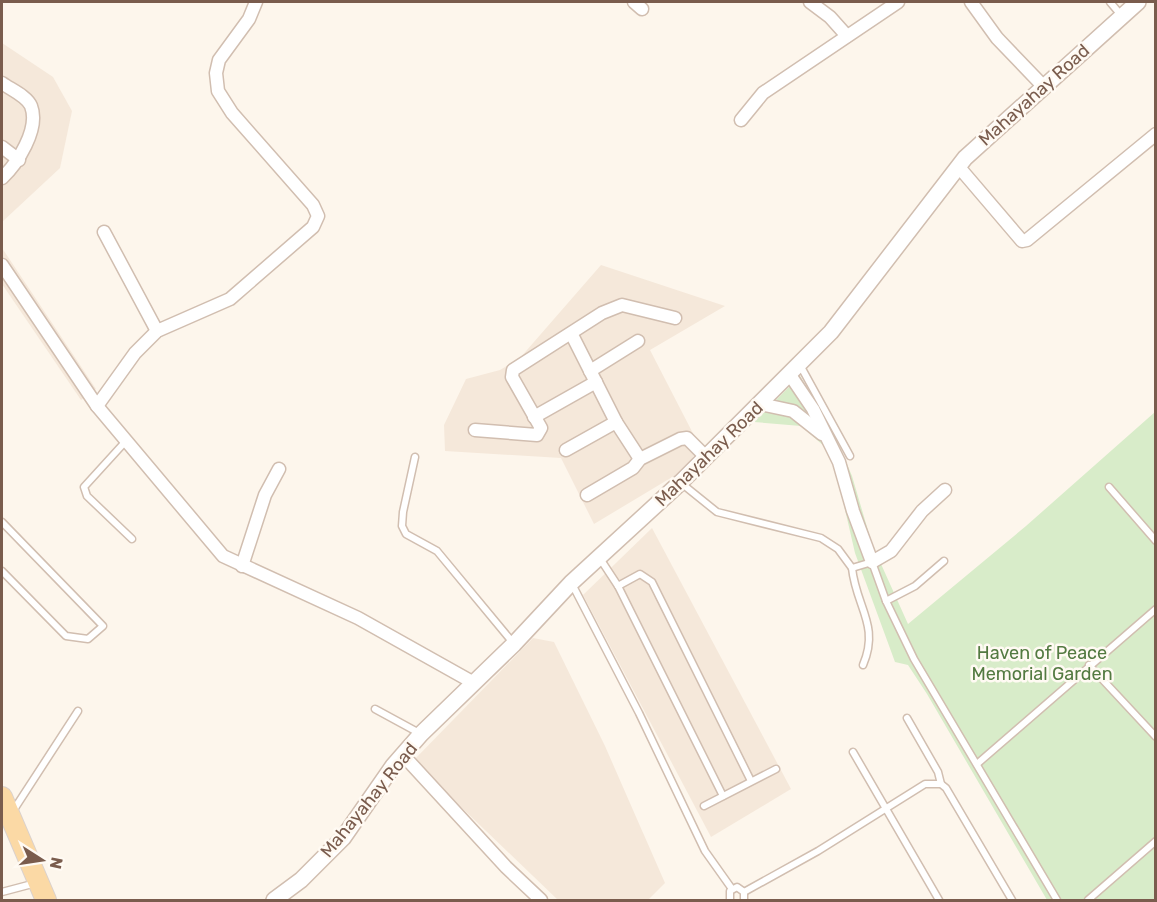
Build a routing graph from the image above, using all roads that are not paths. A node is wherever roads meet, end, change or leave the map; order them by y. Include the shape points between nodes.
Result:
1 (810, 2) edge
2 (898, 2) edge
3 (971, 2) edge
4 (1110, 2) edge
5 (1138, 2) edge
6 (258, 4) edge
7 (1122, 15) junction
8 (847, 36) junction
9 (2, 83) edge
10 (1044, 87) junction
11 (741, 120) dead end
12 (1155, 134) edge
13 (2, 147) edge
14 (19, 160) junction
15 (958, 166) junction
16 (2, 178) edge
17 (104, 232) dead end
18 (2, 265) edge
19 (675, 318) dead end
20 (157, 331) junction
21 (572, 335) junction
22 (638, 340) dead end
23 (795, 370) junction
24 (593, 376) junction
25 (760, 404) junction
26 (97, 406) junction
27 (534, 417) junction
28 (616, 422) junction
29 (474, 430) dead end
30 (827, 439) junction
31 (124, 442) junction
32 (566, 450) dead end
33 (705, 456) junction
34 (850, 456) dead end
35 (415, 457) dead end
36 (640, 459) junction
37 (279, 469) dead end
38 (681, 482) junction
39 (1109, 487) dead end
40 (945, 490) dead end
41 (587, 495) dead end
42 (3, 527) edge
43 (132, 539) dead end
44 (1155, 541) edge
45 (599, 557) junction
46 (944, 561) dead end
47 (872, 562) junction
48 (242, 566) junction
49 (852, 568) junction
50 (2, 571) edge
51 (571, 584) junction
52 (618, 586) junction
53 (886, 601) junction
54 (1155, 609) edge
55 (514, 644) junction
56 (863, 665) dead end
57 (1089, 665) junction
58 (474, 683) junction
59 (375, 709) dead end
60 (78, 711) dead end
61 (907, 718) dead end
62 (421, 734) junction
63 (1155, 737) edge
64 (853, 752) dead end
65 (403, 755) junction
66 (977, 764) junction
67 (776, 769) dead end
68 (751, 782) junction
69 (941, 784) junction
70 (723, 796) junction
71 (2, 797) edge
72 (704, 806) dead end
73 (885, 810) junction
74 (10, 815) junction
75 (1155, 841) edge
76 (38, 882) junction
77 (732, 889) junction
78 (2, 892) edge
79 (744, 892) junction
80 (46, 900) edge
81 (274, 900) edge
82 (541, 900) edge
83 (730, 900) edge
84 (744, 900) edge
85 (939, 900) edge
86 (1012, 900) edge
87 (1057, 900) edge
88 (1088, 900) edge

1 - 8 street
2 - 8 street
3 - 10 street via 997,38
4 - 7 lane
5 - 7 street, Mahayahay Road
6 - 20 street via 219,60 218,91 318,216 313,227 230,299
7 - 10 street, Mahayahay Road
8 - 11 street via 763,93
9 - 14 street via 32,106 26,148
10 - 15 street, Mahayahay Road
12 - 15 street via 1022,241
13 - 14 street
14 - 16 street
15 - 23 street, Mahayahay Road via 831,332
17 - 20 street
18 - 26 street
19 - 21 street via 622,305 602,313
20 - 26 street via 135,353
21 - 24 street
21 - 27 street via 513,370 512,377
22 - 24 street
23 - 25 street, Mahayahay Road
23 - 30 street
23 - 34 lane
24 - 27 street
24 - 28 street
25 - 30 street via 793,411
25 - 33 street, Mahayahay Road
26 - 31 street
27 - 29 street via 541,428 537,435
28 - 32 street
28 - 36 street
30 - 47 street via 839,462
31 - 43 lane via 84,487 87,496
31 - 48 street via 223,556
33 - 36 street via 684,438
33 - 38 street, Mahayahay Road
35 - 55 lane via 403,512 406,534 436,551
36 - 41 street via 633,468
37 - 48 street via 265,495
38 - 45 street, Mahayahay Road
38 - 49 lane via 717,512 821,538 838,549
39 - 44 lane
40 - 47 street via 922,511 891,551
42 - 50 lane via 103,626 88,639 66,636
45 - 51 street, Mahayahay Road
45 - 52 lane
46 - 53 lane via 915,586
47 - 49 lane
47 - 53 lane
48 - 58 street via 358,618
49 - 56 lane via 854,586 869,622 870,649
51 - 55 street, Mahayahay Road
51 - 77 lane via 705,850
52 - 68 lane via 640,574 652,582
52 - 70 lane
53 - 66 lane via 914,659
54 - 57 lane
55 - 58 street, Mahayahay Road
57 - 63 lane
57 - 66 lane
58 - 62 street, Mahayahay Road
59 - 62 lane
60 - 74 lane
61 - 69 lane
62 - 65 street, Mahayahay Road
64 - 73 lane
65 - 81 street, Mahayahay Road via 343,838 301,880
65 - 82 street
66 - 87 lane
67 - 68 lane
68 - 70 lane
69 - 73 lane via 925,784
69 - 86 lane
70 - 72 lane
71 - 74 main road
73 - 79 lane
73 - 85 lane
74 - 76 main road
75 - 88 lane
76 - 78 lane
76 - 80 main road
77 - 79 lane via 741,888
77 - 83 lane
79 - 84 lane

